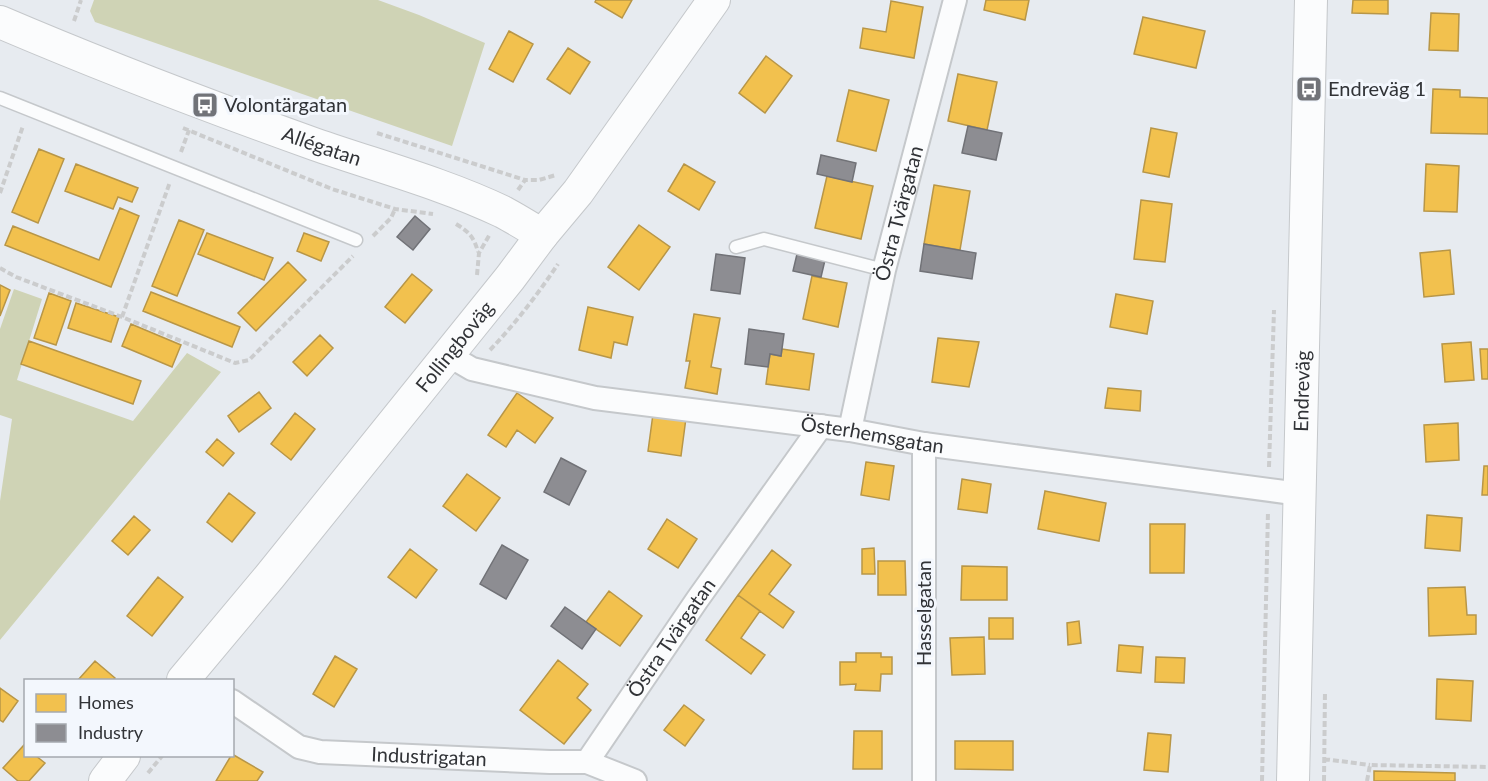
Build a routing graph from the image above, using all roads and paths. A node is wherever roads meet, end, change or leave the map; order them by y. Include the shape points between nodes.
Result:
1 (81, 0) edge
2 (714, 0) edge
3 (954, 0) edge
4 (1311, 0) edge
5 (74, 21) dead end
6 (0, 22) edge
7 (0, 98) edge
8 (28, 110) junction
9 (189, 130) dead end
10 (375, 133) dead end
11 (175, 169) junction
12 (525, 180) dead end
13 (0, 193) edge
14 (395, 209) dead end
15 (542, 235) junction
16 (371, 238) dead end
17 (357, 246) joint
18 (736, 247) dead end
19 (0, 268) edge
20 (884, 270) junction
21 (1274, 299) dead end
22 (122, 317) junction
23 (448, 355) junction
24 (820, 426) junction
25 (850, 430) junction
26 (924, 444) junction
27 (1269, 490) junction
28 (1300, 494) junction
29 (194, 676) edge
30 (234, 702) edge
31 (123, 757) edge
32 (161, 757) edge
33 (1324, 759) dead end
34 (586, 762) junction
35 (1370, 765) junction
36 (1488, 767) edge
37 (550, 772) edge
38 (105, 781) edge
39 (142, 781) edge
40 (635, 781) edge
41 (924, 781) edge
42 (1262, 781) edge
43 (1293, 781) edge
44 (1367, 781) edge

1 - 5 path
2 - 15 main road, Follingboväg via 578,192
3 - 20 street, Östra Tvärgatan
4 - 28 main road, Endreväg
6 - 15 main road, Allégatan via 205,105 441,186 504,212
7 - 8 lane
8 - 11 lane
8 - 13 path
9 - 11 path
10 - 12 path
11 - 17 lane
11 - 22 path
14 - 16 path
15 - 23 main road, Follingboväg
17 - 22 path via 249,360 235,363
18 - 20 lane via 764,239
19 - 22 path
20 - 25 street, Östra Tvärgatan
21 - 27 path
23 - 24 street, Österhemsgatan via 472,369 595,398
23 - 29 main road, Follingboväg
24 - 25 street, Österhemsgatan
24 - 34 street, Östra Tvärgatan
25 - 26 street, Österhemsgatan
26 - 27 street, Österhemsgatan
26 - 41 street, Hasselgatan
27 - 28 street, Österhemsgatan
27 - 42 path
28 - 43 main road, Endreväg
30 - 37 street, Industrigatan via 299,747 320,752
31 - 38 main road
32 - 39 path
33 - 35 path
34 - 37 street, Industrigatan
34 - 40 street, Industrigatan
35 - 36 path
35 - 44 path

